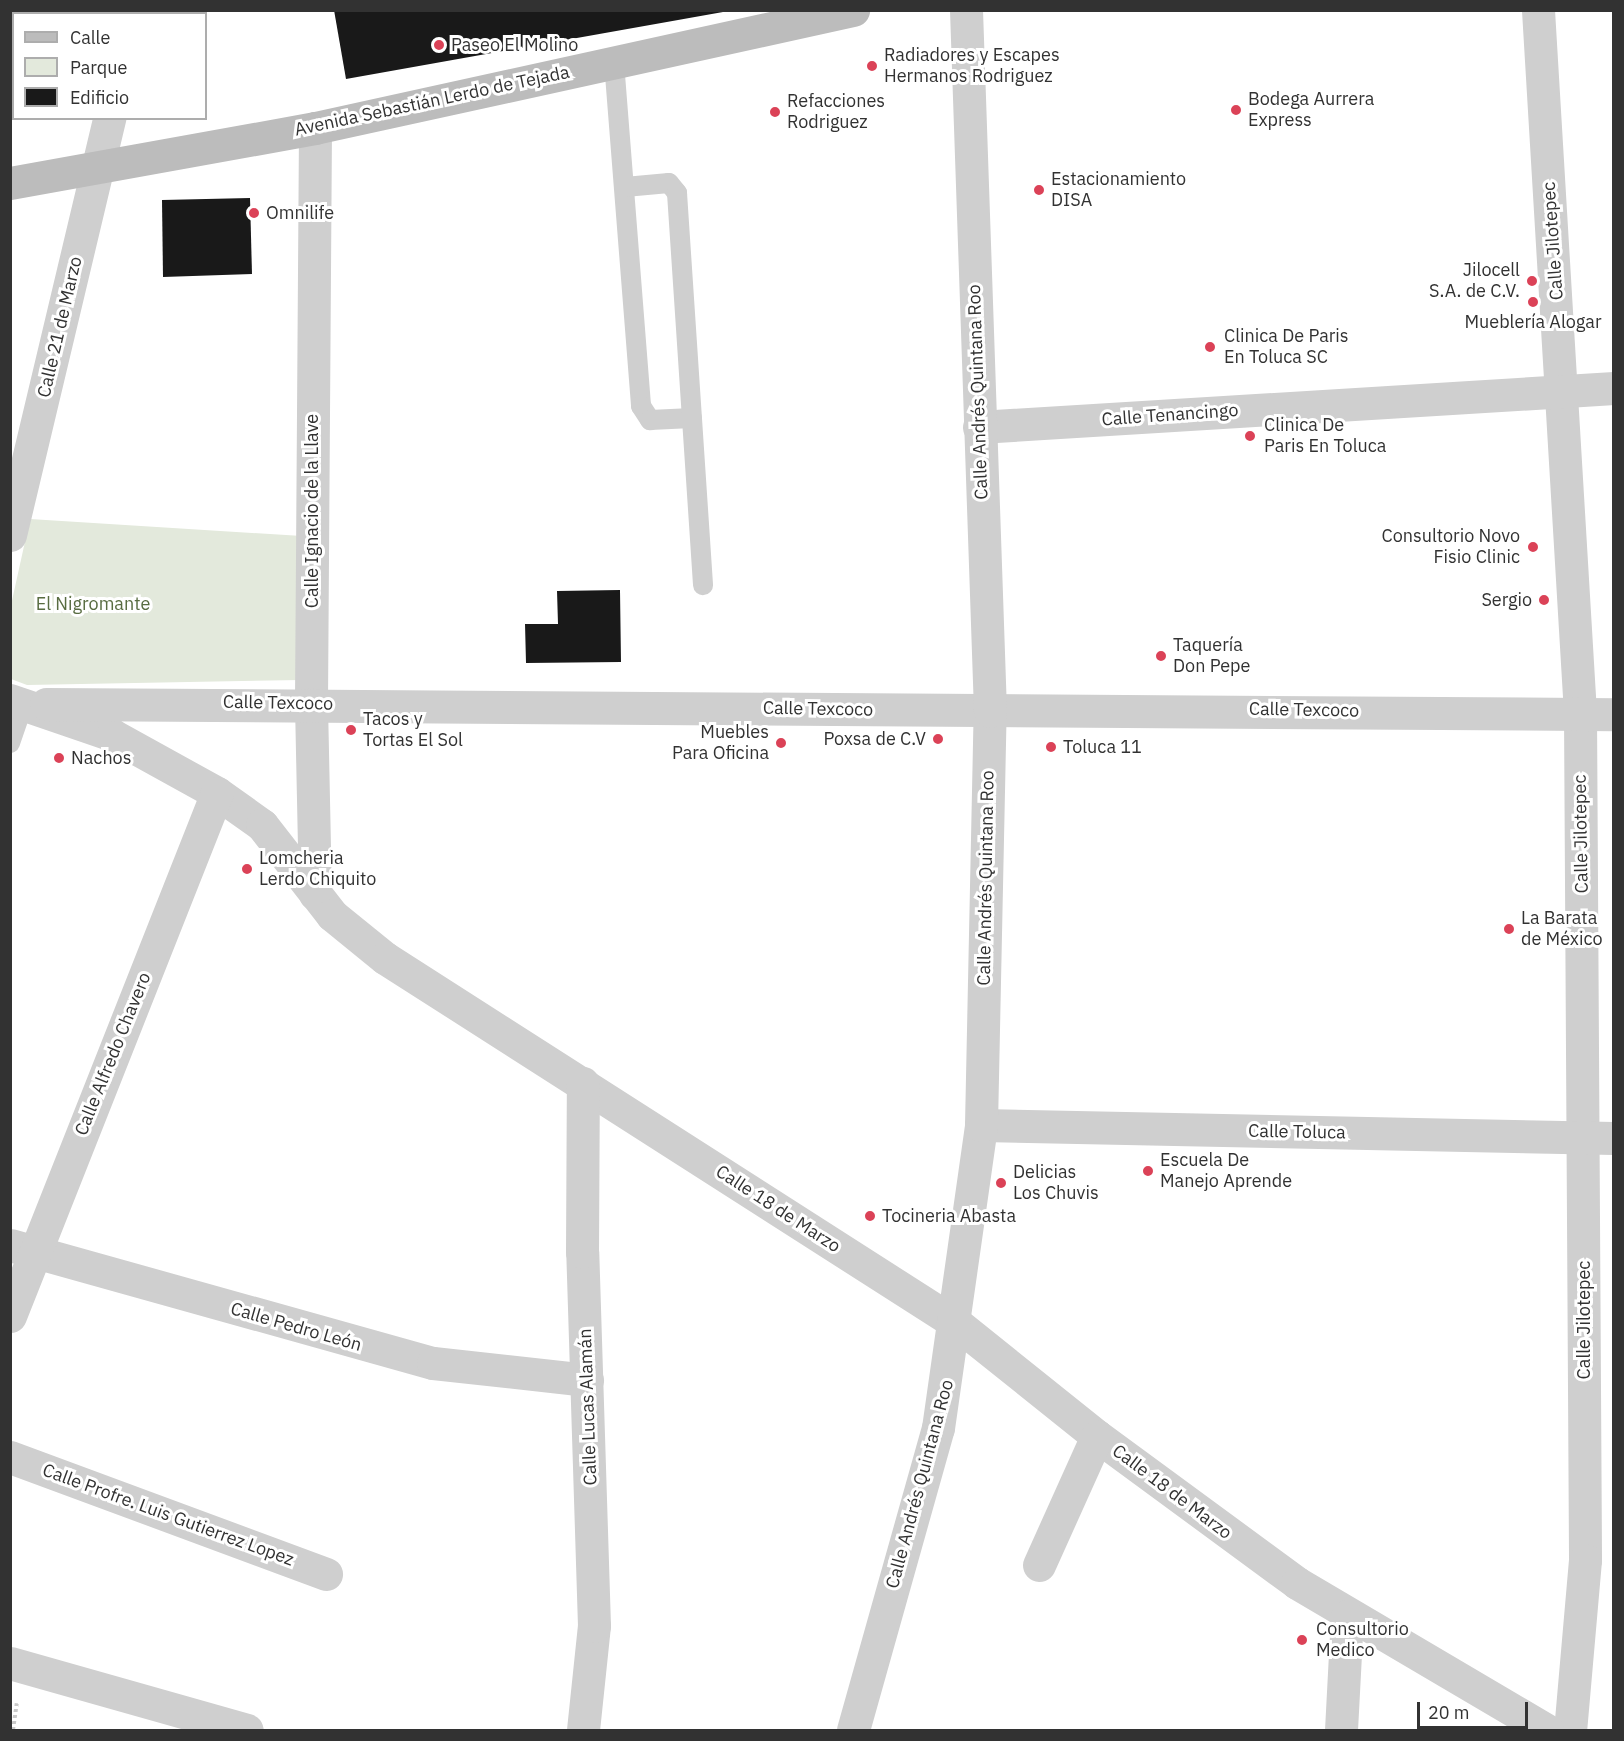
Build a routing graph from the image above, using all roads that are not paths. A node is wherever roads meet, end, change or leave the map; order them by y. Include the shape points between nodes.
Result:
1 (853, 10) edge
2 (966, 10) edge
3 (1538, 10) edge
4 (614, 62) junction
5 (109, 120) edge
6 (315, 128) junction
7 (99, 166) junction
8 (10, 183) edge
9 (626, 187) junction
10 (1614, 388) edge
11 (1563, 391) junction
12 (692, 418) junction
13 (979, 427) junction
14 (10, 535) edge
15 (703, 585) dead end
16 (17, 703) edge
17 (311, 704) junction
18 (990, 711) junction
19 (1580, 713) junction
20 (1614, 714) edge
21 (10, 743) edge
22 (217, 793) junction
23 (315, 894) junction
24 (583, 1083) junction
25 (981, 1125) junction
26 (1599, 1138) edge
27 (22, 1249) edge
28 (10, 1316) edge
29 (957, 1324) junction
30 (586, 1380) junction
31 (1097, 1436) junction
32 (10, 1457) edge
33 (1599, 1560) edge
34 (1039, 1565) dead end
35 (326, 1574) dead end
36 (1347, 1616) junction
37 (10, 1663) edge
38 (247, 1731) edge
39 (583, 1731) edge
40 (853, 1731) edge
41 (1341, 1731) edge
42 (1547, 1731) edge
43 (1570, 1731) edge

1 - 4 main road, Avenida Sebastián Lerdo de Tejada
2 - 13 street, Calle Andrés Quintana Roo
3 - 11 street, Calle Jilotepec
4 - 6 main road, Avenida Sebastián Lerdo de Tejada
4 - 9 lane
5 - 7 street, Calle 21 de Marzo
6 - 7 main road, Avenida Sebastián Lerdo de Tejada
6 - 17 street, Calle Ignacio de la Llave
7 - 8 main road, Avenida Sebastián Lerdo de Tejada
7 - 14 street, Calle 21 de Marzo
9 - 12 lane via 643,412 650,420
9 - 12 lane via 665,183 676,188
10 - 11 street, Calle Tenancingo
11 - 13 street, Calle Tenancingo
11 - 19 street, Calle Jilotepec
12 - 15 lane
13 - 18 street, Calle Andrés Quintana Roo
16 - 17 street, Calle Texcoco
16 - 21 lane
16 - 22 street, Calle 18 de Marzo via 112,735
17 - 18 street, Calle Texcoco
17 - 23 street, Calle Ignacio de la Llave
18 - 19 street, Calle Texcoco
18 - 25 street, Calle Andrés Quintana Roo
19 - 20 street, Calle Texcoco
19 - 26 street, Calle Jilotepec
22 - 23 street, Calle 18 de Marzo via 281,844
22 - 27 street, Calle Alfredo Chavero
23 - 24 street, Calle 18 de Marzo via 385,958
24 - 29 street, Calle 18 de Marzo
24 - 30 street, Calle Lucas Alamán
25 - 26 street, Calle Toluca
25 - 29 street, Calle Andrés Quintana Roo
26 - 33 street, Calle Jilotepec
27 - 28 street, Calle Alfredo Chavero
27 - 30 street, Calle Pedro León via 433,1363
29 - 31 street, Calle 18 de Marzo
29 - 40 street, Calle Andrés Quintana Roo via 938,1428
30 - 39 street, Calle Lucas Alamán via 594,1626
31 - 34 street
31 - 36 street, Calle 18 de Marzo
32 - 35 street, Calle Profre. Luis Gutierrez Lopez
33 - 43 street, Calle Jilotepec
36 - 41 street
36 - 42 street, Calle 18 de Marzo
37 - 38 street

